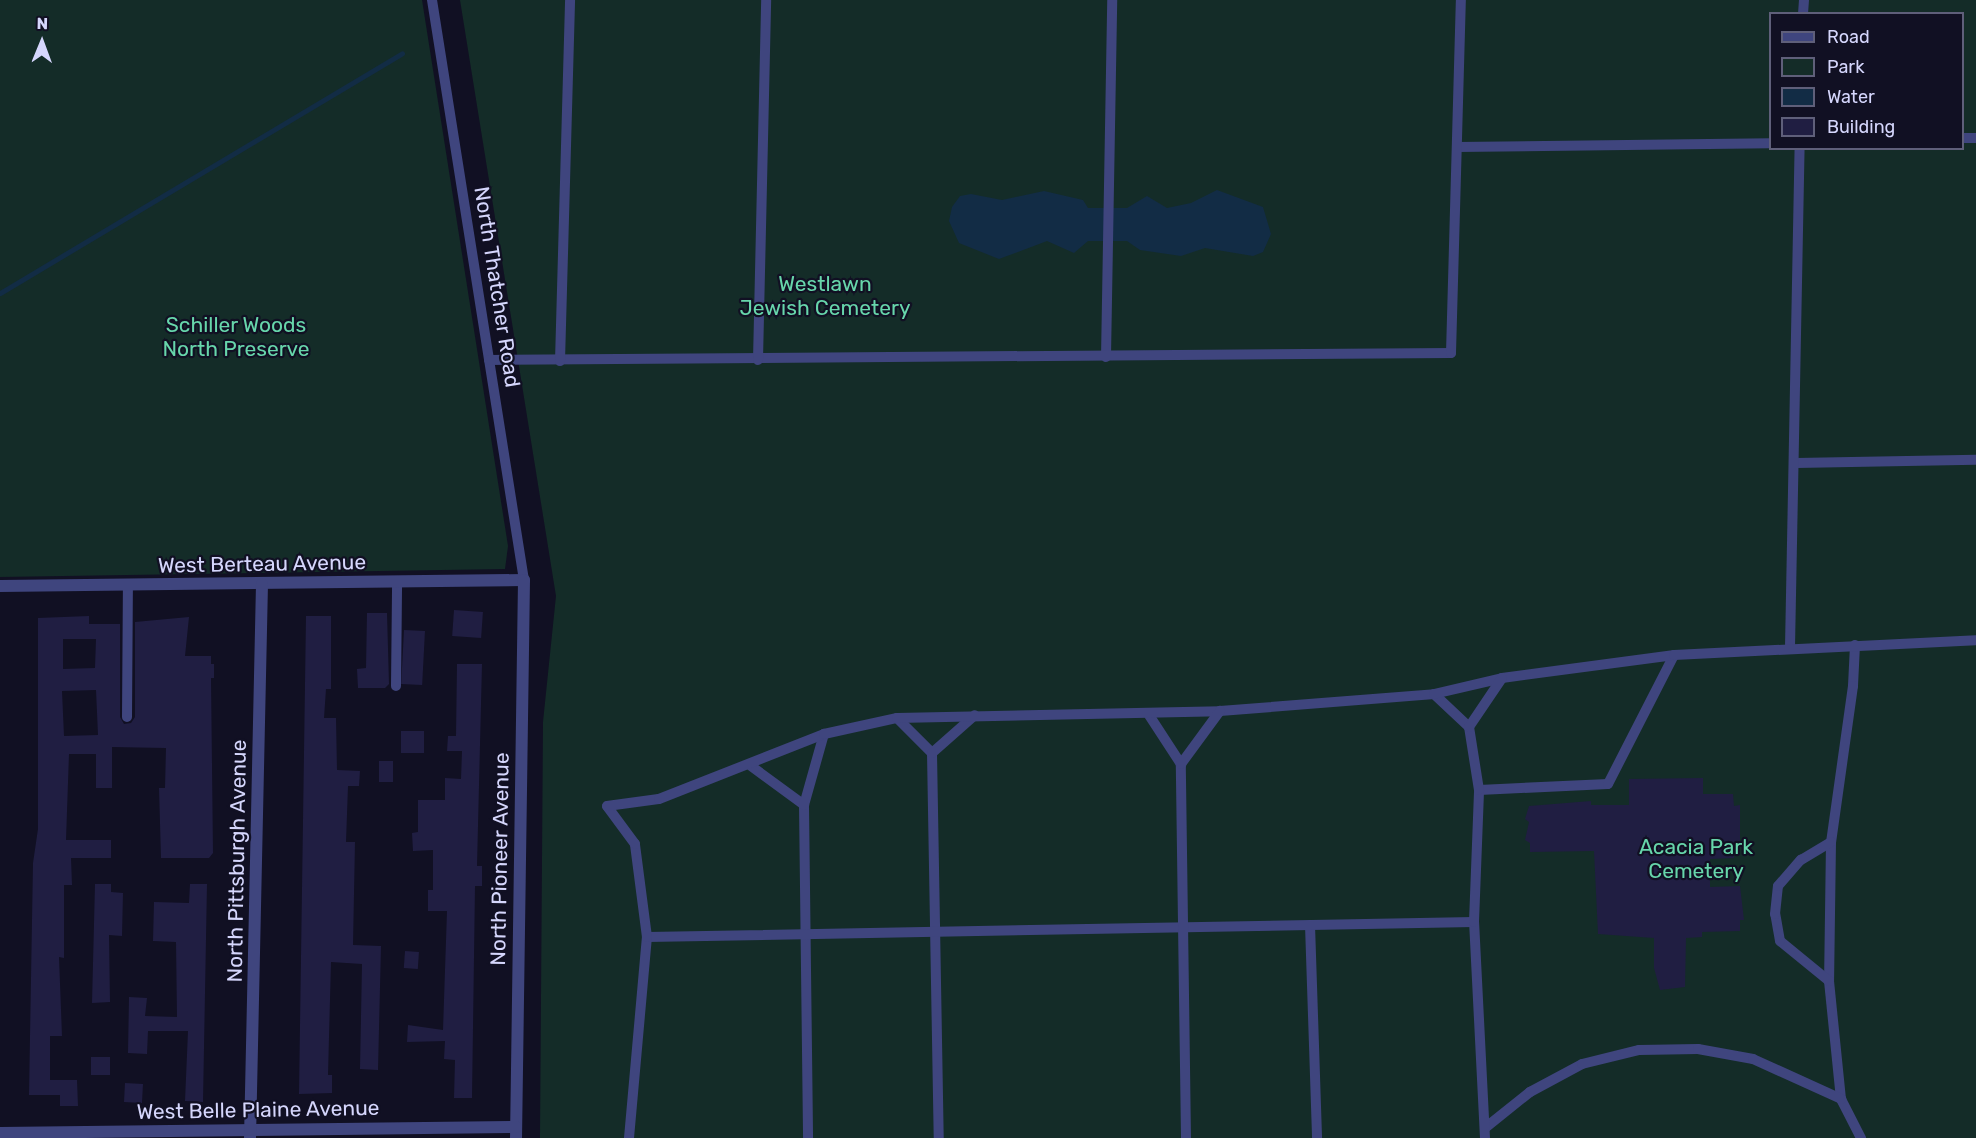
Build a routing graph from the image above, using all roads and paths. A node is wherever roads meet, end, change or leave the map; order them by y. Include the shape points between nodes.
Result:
1 (432, 0) edge
2 (570, 0) edge
3 (766, 0) edge
4 (1112, 0) edge
5 (1461, 0) edge
6 (1769, 143) edge
7 (1457, 147) junction
8 (1800, 150) edge
9 (1106, 357) junction
10 (489, 360) junction
11 (560, 360) junction
12 (758, 360) junction
13 (1976, 460) edge
14 (1796, 463) junction
15 (524, 580) junction
16 (397, 582) junction
17 (262, 584) junction
18 (128, 585) junction
19 (0, 586) edge
20 (1976, 640) edge
21 (1855, 645) junction
22 (1790, 647) junction
23 (1674, 655) junction
24 (1502, 678) junction
25 (396, 686) dead end
26 (1434, 694) junction
27 (1220, 711) junction
28 (975, 715) junction
29 (1149, 715) junction
30 (127, 717) dead end
31 (897, 718) junction
32 (1468, 727) junction
33 (824, 734) junction
34 (932, 753) junction
35 (1181, 764) junction
36 (751, 766) junction
37 (1479, 790) junction
38 (804, 805) junction
39 (1831, 842) junction
40 (1474, 922) junction
41 (1310, 925) junction
42 (1183, 927) junction
43 (934, 932) junction
44 (804, 934) junction
45 (647, 938) junction
46 (1829, 981) junction
47 (1840, 1099) junction
48 (516, 1132) edge
49 (0, 1133) edge
50 (1485, 1133) edge
51 (250, 1134) edge
52 (114, 1135) edge
53 (629, 1138) edge
54 (808, 1138) edge
55 (939, 1138) edge
56 (1186, 1138) edge
57 (1317, 1138) edge
58 (1861, 1138) edge

1 - 10 lane, North Thatcher Road
2 - 11 lane
3 - 12 lane
4 - 9 lane
5 - 7 lane
6 - 7 lane
7 - 9 lane via 1451,353
8 - 14 lane
9 - 12 lane
10 - 11 lane
10 - 15 lane, North Thatcher Road
11 - 12 lane
13 - 14 lane
14 - 22 lane
15 - 16 street, West Berteau Avenue
15 - 48 street, North Pioneer Avenue
16 - 17 street, West Berteau Avenue
16 - 25 lane
17 - 18 street, West Berteau Avenue
17 - 51 street, North Pittsburgh Avenue
18 - 19 street, West Berteau Avenue
18 - 30 lane
20 - 21 lane
21 - 22 lane
21 - 39 lane
22 - 23 lane
23 - 24 lane
23 - 37 lane via 1608,784
24 - 26 lane
24 - 32 lane
26 - 27 lane
26 - 32 lane
27 - 29 lane
27 - 35 lane
28 - 29 lane
28 - 31 lane
28 - 34 lane
29 - 35 lane
31 - 33 lane
31 - 34 lane
32 - 37 lane
33 - 36 lane
33 - 38 lane
34 - 43 lane
35 - 42 lane
36 - 38 lane
36 - 45 lane via 659,799 607,806 634,844
37 - 40 lane
38 - 44 lane
39 - 46 lane
39 - 46 lane via 1801,860 1778,886 1775,914 1780,941
40 - 41 lane
40 - 50 lane
41 - 42 lane
41 - 57 lane
42 - 43 lane
42 - 56 lane
43 - 44 lane
43 - 55 lane
44 - 45 lane
44 - 54 lane
45 - 53 lane
46 - 47 lane
47 - 50 lane via 1753,1059 1698,1049 1639,1050 1582,1064 1530,1092
47 - 58 lane
48 - 51 street, West Belle Plaine Avenue
49 - 52 street, West Belle Plaine Avenue
51 - 52 street, West Belle Plaine Avenue

